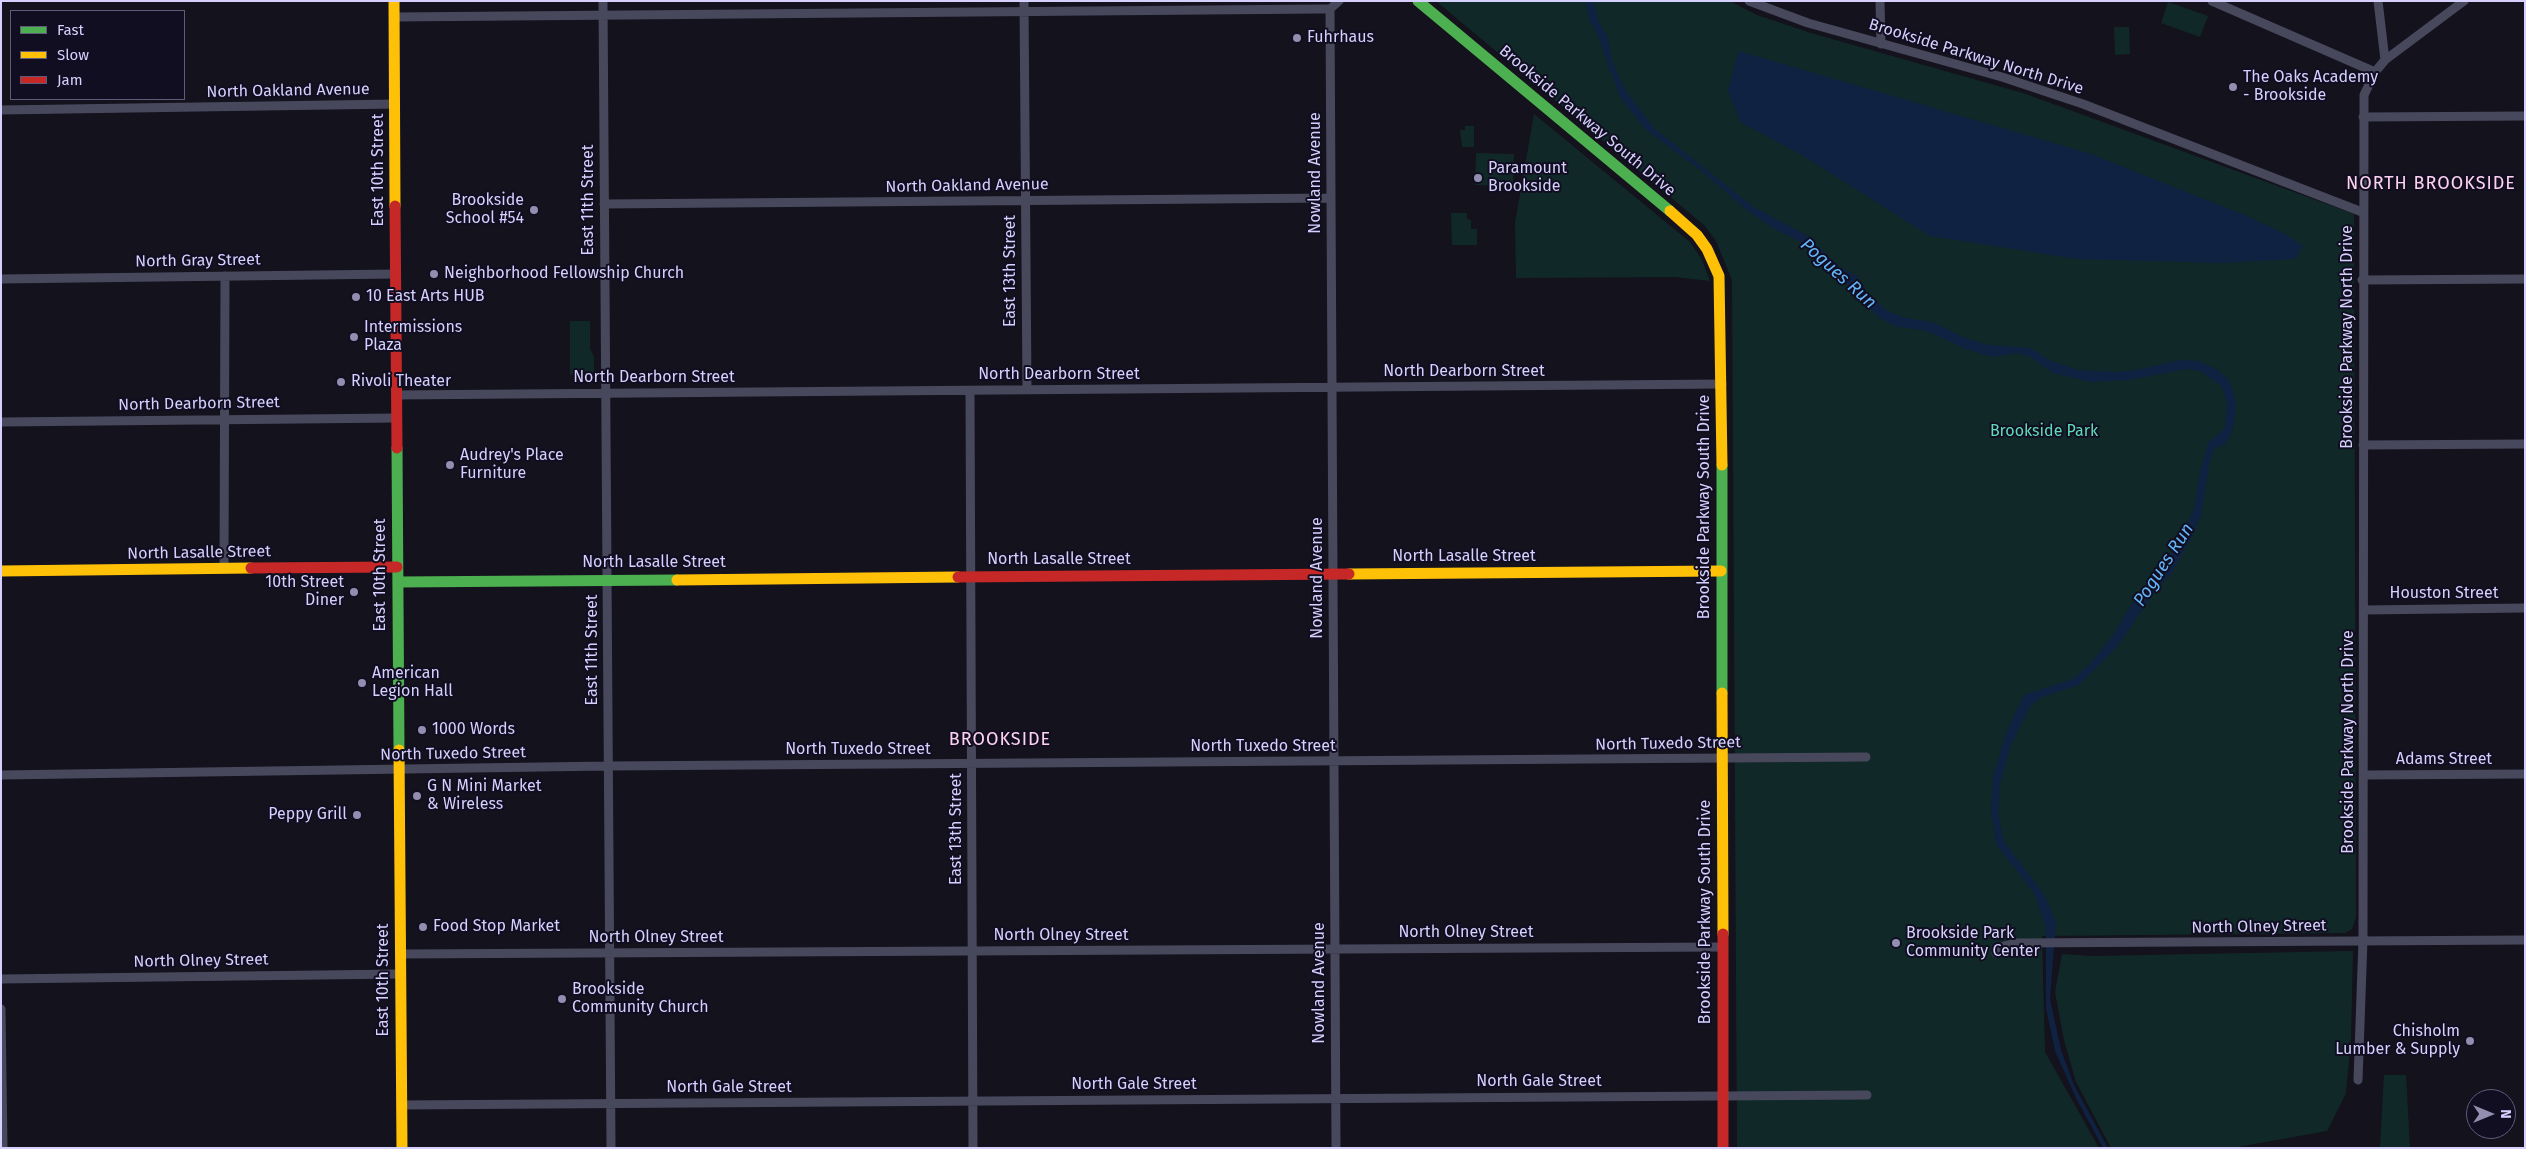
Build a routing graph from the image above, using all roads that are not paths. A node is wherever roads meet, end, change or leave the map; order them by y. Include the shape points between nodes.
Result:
1 (394, 1) edge
2 (603, 1) edge
3 (1024, 1) edge
4 (1339, 1) edge
5 (1418, 1) edge
6 (1749, 1) edge
7 (1880, 1) edge
8 (2212, 1) edge
9 (2378, 1) edge
10 (2464, 1) edge
11 (1330, 9) junction
12 (1024, 12) junction
13 (603, 16) junction
14 (394, 18) junction
15 (1881, 44) junction
16 (2385, 60) junction
17 (2375, 72) junction
18 (395, 104) junction
19 (1, 110) edge
20 (2525, 116) edge
21 (2363, 118) junction
22 (1331, 198) junction
23 (1026, 200) junction
24 (604, 204) junction
25 (2362, 212) junction
26 (396, 274) junction
27 (225, 276) junction
28 (1, 279) edge
29 (2362, 280) junction
30 (2525, 280) edge
31 (1722, 384) junction
32 (1332, 388) junction
33 (1027, 390) junction
34 (970, 391) junction
35 (605, 394) junction
36 (396, 395) junction
37 (397, 418) junction
38 (225, 419) junction
39 (1, 422) edge
40 (2525, 444) edge
41 (2363, 445) junction
42 (398, 567) junction
43 (224, 569) junction
44 (1, 571) edge
45 (1721, 571) junction
46 (1333, 574) junction
47 (971, 577) junction
48 (608, 580) junction
49 (398, 582) junction
50 (2525, 608) edge
51 (2364, 610) junction
52 (1866, 757) dead end
53 (1722, 759) junction
54 (1334, 762) junction
55 (972, 764) junction
56 (608, 766) junction
57 (399, 770) junction
58 (2525, 774) edge
59 (1, 775) edge
60 (2364, 775) junction
61 (2363, 940) junction
62 (2525, 940) edge
63 (1723, 947) junction
64 (1335, 950) junction
65 (972, 951) junction
66 (609, 953) junction
67 (1996, 953) dead end
68 (400, 954) junction
69 (400, 974) junction
70 (1, 979) edge
71 (1, 1009) edge
72 (2358, 1080) dead end
73 (1867, 1095) dead end
74 (1723, 1096) junction
75 (1336, 1099) junction
76 (973, 1101) junction
77 (610, 1104) junction
78 (401, 1105) junction
79 (3, 1148) edge
80 (402, 1148) edge
81 (610, 1148) edge
82 (973, 1148) edge
83 (1336, 1148) edge
84 (1723, 1148) edge

1 - 14 main road, East 10th Street
2 - 13 street, East 11th Street
3 - 12 street, East 13th Street
4 - 11 street
5 - 31 main road, Brookside Parkway South Drive via 1697,235 1713,260 1720,282
6 - 15 street, Brookside Parkway North Drive via 1808,23
7 - 15 street
8 - 17 street
9 - 16 street
10 - 16 street
11 - 12 street
11 - 22 street, Nowland Avenue
12 - 13 street
12 - 23 street, East 13th Street
13 - 14 street
13 - 24 street, East 11th Street
14 - 18 main road, East 10th Street
15 - 25 street, Brookside Parkway North Drive via 2002,77 2083,104
16 - 17 street
17 - 21 street via 2364,95
18 - 19 street, North Oakland Avenue
18 - 26 main road, East 10th Street
20 - 21 street
21 - 25 street
22 - 23 street, North Oakland Avenue
22 - 32 street, Nowland Avenue
23 - 24 street, North Oakland Avenue
23 - 33 street, East 13th Street
24 - 35 street, East 11th Street
25 - 29 street, Brookside Parkway North Drive
26 - 27 street, North Gray Street
26 - 36 main road, East 10th Street
27 - 28 street, North Gray Street
27 - 38 street
29 - 30 street
29 - 41 street, Brookside Parkway North Drive
31 - 32 street, North Dearborn Street
31 - 45 main road, Brookside Parkway South Drive
32 - 33 street, North Dearborn Street
32 - 46 street, Nowland Avenue
33 - 34 street, North Dearborn Street
34 - 35 street, North Dearborn Street
34 - 47 street, East 13th Street
35 - 36 street, North Dearborn Street
35 - 48 street, East 11th Street
36 - 37 main road, East 10th Street
37 - 38 street, North Dearborn Street
37 - 42 main road, East 10th Street
38 - 39 street, North Dearborn Street
38 - 43 street
40 - 41 street
41 - 51 street, Brookside Parkway North Drive
42 - 43 main road, North Lasalle Street
42 - 49 main road, East 10th Street
43 - 44 main road, North Lasalle Street
45 - 46 main road, North Lasalle Street
45 - 53 main road, Brookside Parkway South Drive
46 - 47 main road, North Lasalle Street
46 - 54 street, Nowland Avenue
47 - 48 main road, North Lasalle Street
47 - 55 street, East 13th Street
48 - 49 main road, North Lasalle Street
48 - 56 street, East 11th Street
49 - 57 main road, East 10th Street
50 - 51 street, Houston Street
51 - 60 street, Brookside Parkway North Drive
52 - 53 street, North Tuxedo Street
53 - 54 street, North Tuxedo Street
53 - 63 main road, Brookside Parkway South Drive
54 - 55 street, North Tuxedo Street
54 - 64 street, Nowland Avenue
55 - 56 street, North Tuxedo Street
55 - 65 street, East 13th Street
56 - 57 street, North Tuxedo Street
56 - 66 street, East 11th Street
57 - 59 street, North Tuxedo Street
57 - 68 main road, East 10th Street
58 - 60 street, Adams Street
60 - 61 street, Brookside Parkway North Drive
61 - 62 street, North Olney Street
61 - 67 street, North Olney Street via 2016,943 2004,946
61 - 72 street, Brookside Parkway North Drive
63 - 64 street, North Olney Street
63 - 74 main road, Brookside Parkway South Drive
64 - 65 street, North Olney Street
64 - 75 street, Nowland Avenue
65 - 66 street, North Olney Street
65 - 76 street, East 13th Street
66 - 68 street, North Olney Street
66 - 77 street, East 11th Street
68 - 69 main road, East 10th Street
69 - 70 street, North Olney Street
69 - 78 main road, East 10th Street
71 - 79 street
73 - 74 street, North Gale Street
74 - 75 street, North Gale Street
74 - 84 main road, Brookside Parkway South Drive
75 - 76 street, North Gale Street
75 - 83 street, Nowland Avenue
76 - 77 street, North Gale Street
76 - 82 street, East 13th Street
77 - 78 street, North Gale Street
77 - 81 street, East 11th Street
78 - 80 main road, East 10th Street

